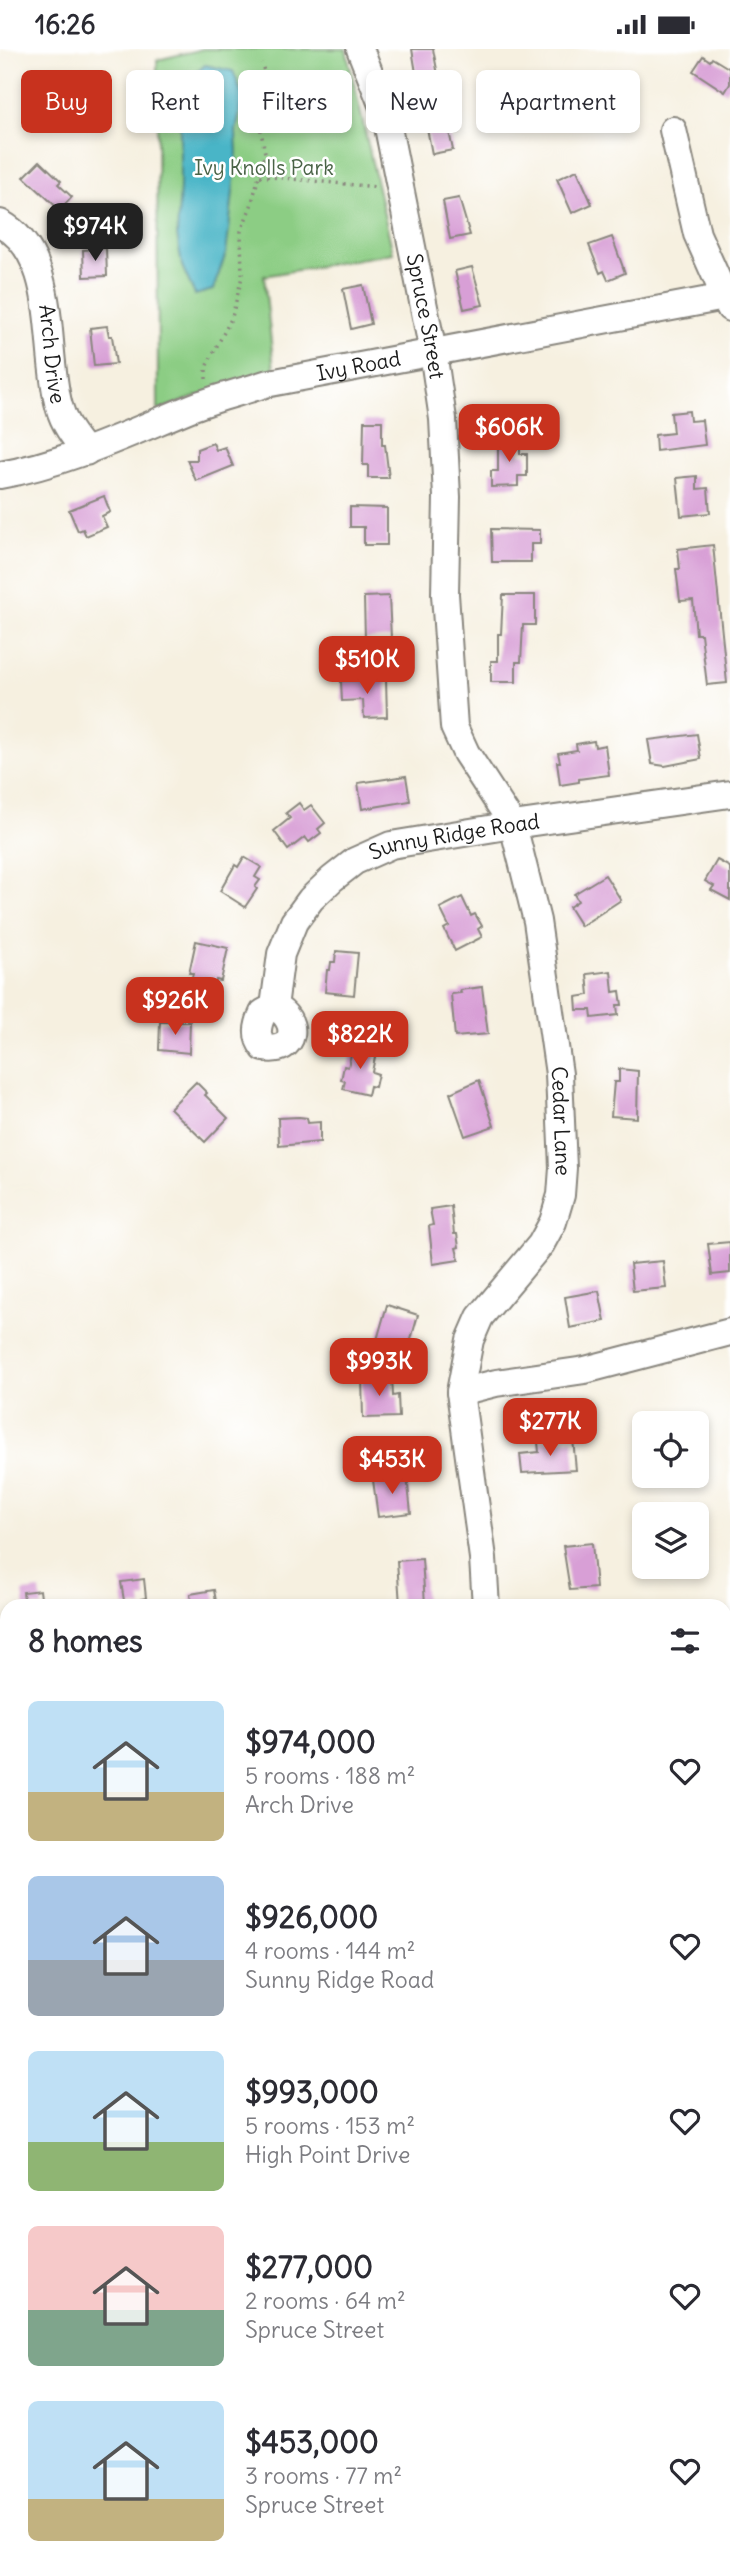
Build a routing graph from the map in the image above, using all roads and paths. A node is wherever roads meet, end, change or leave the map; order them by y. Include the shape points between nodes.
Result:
1 (360, 49) edge
2 (261, 63) dead end
3 (673, 130) dead end
4 (259, 176) junction
5 (400, 190) junction
6 (0, 223) edge
7 (729, 300) edge
8 (433, 352) junction
9 (207, 402) junction
10 (86, 452) junction
11 (0, 475) edge
12 (730, 794) edge
13 (513, 825) junction
14 (274, 1007) dead end
15 (730, 1332) edge
16 (460, 1392) junction
17 (486, 1599) edge

1 - 5 street, Spruce Street via 385,112
2 - 4 path via 266,76 260,126 265,153
3 - 7 street via 697,235
4 - 5 path
4 - 9 path via 241,231 242,277 232,317 206,367
5 - 8 street, Spruce Street
6 - 10 street, Arch Drive via 12,229 36,263 44,290 59,406 67,428
7 - 8 street, Ivy Road
8 - 9 street, Ivy Road via 265,384
8 - 13 street, Spruce Street via 443,419 445,594 454,727
9 - 10 street, Ivy Road
10 - 11 street, Ivy Road
12 - 13 street, Sunny Ridge Road
13 - 14 street, Sunny Ridge Road via 391,845 355,861 311,899 294,922 281,954
13 - 16 street, Cedar Lane via 537,921 559,1074 561,1195 541,1244 480,1317 470,1340
15 - 16 street via 585,1370
16 - 17 street

